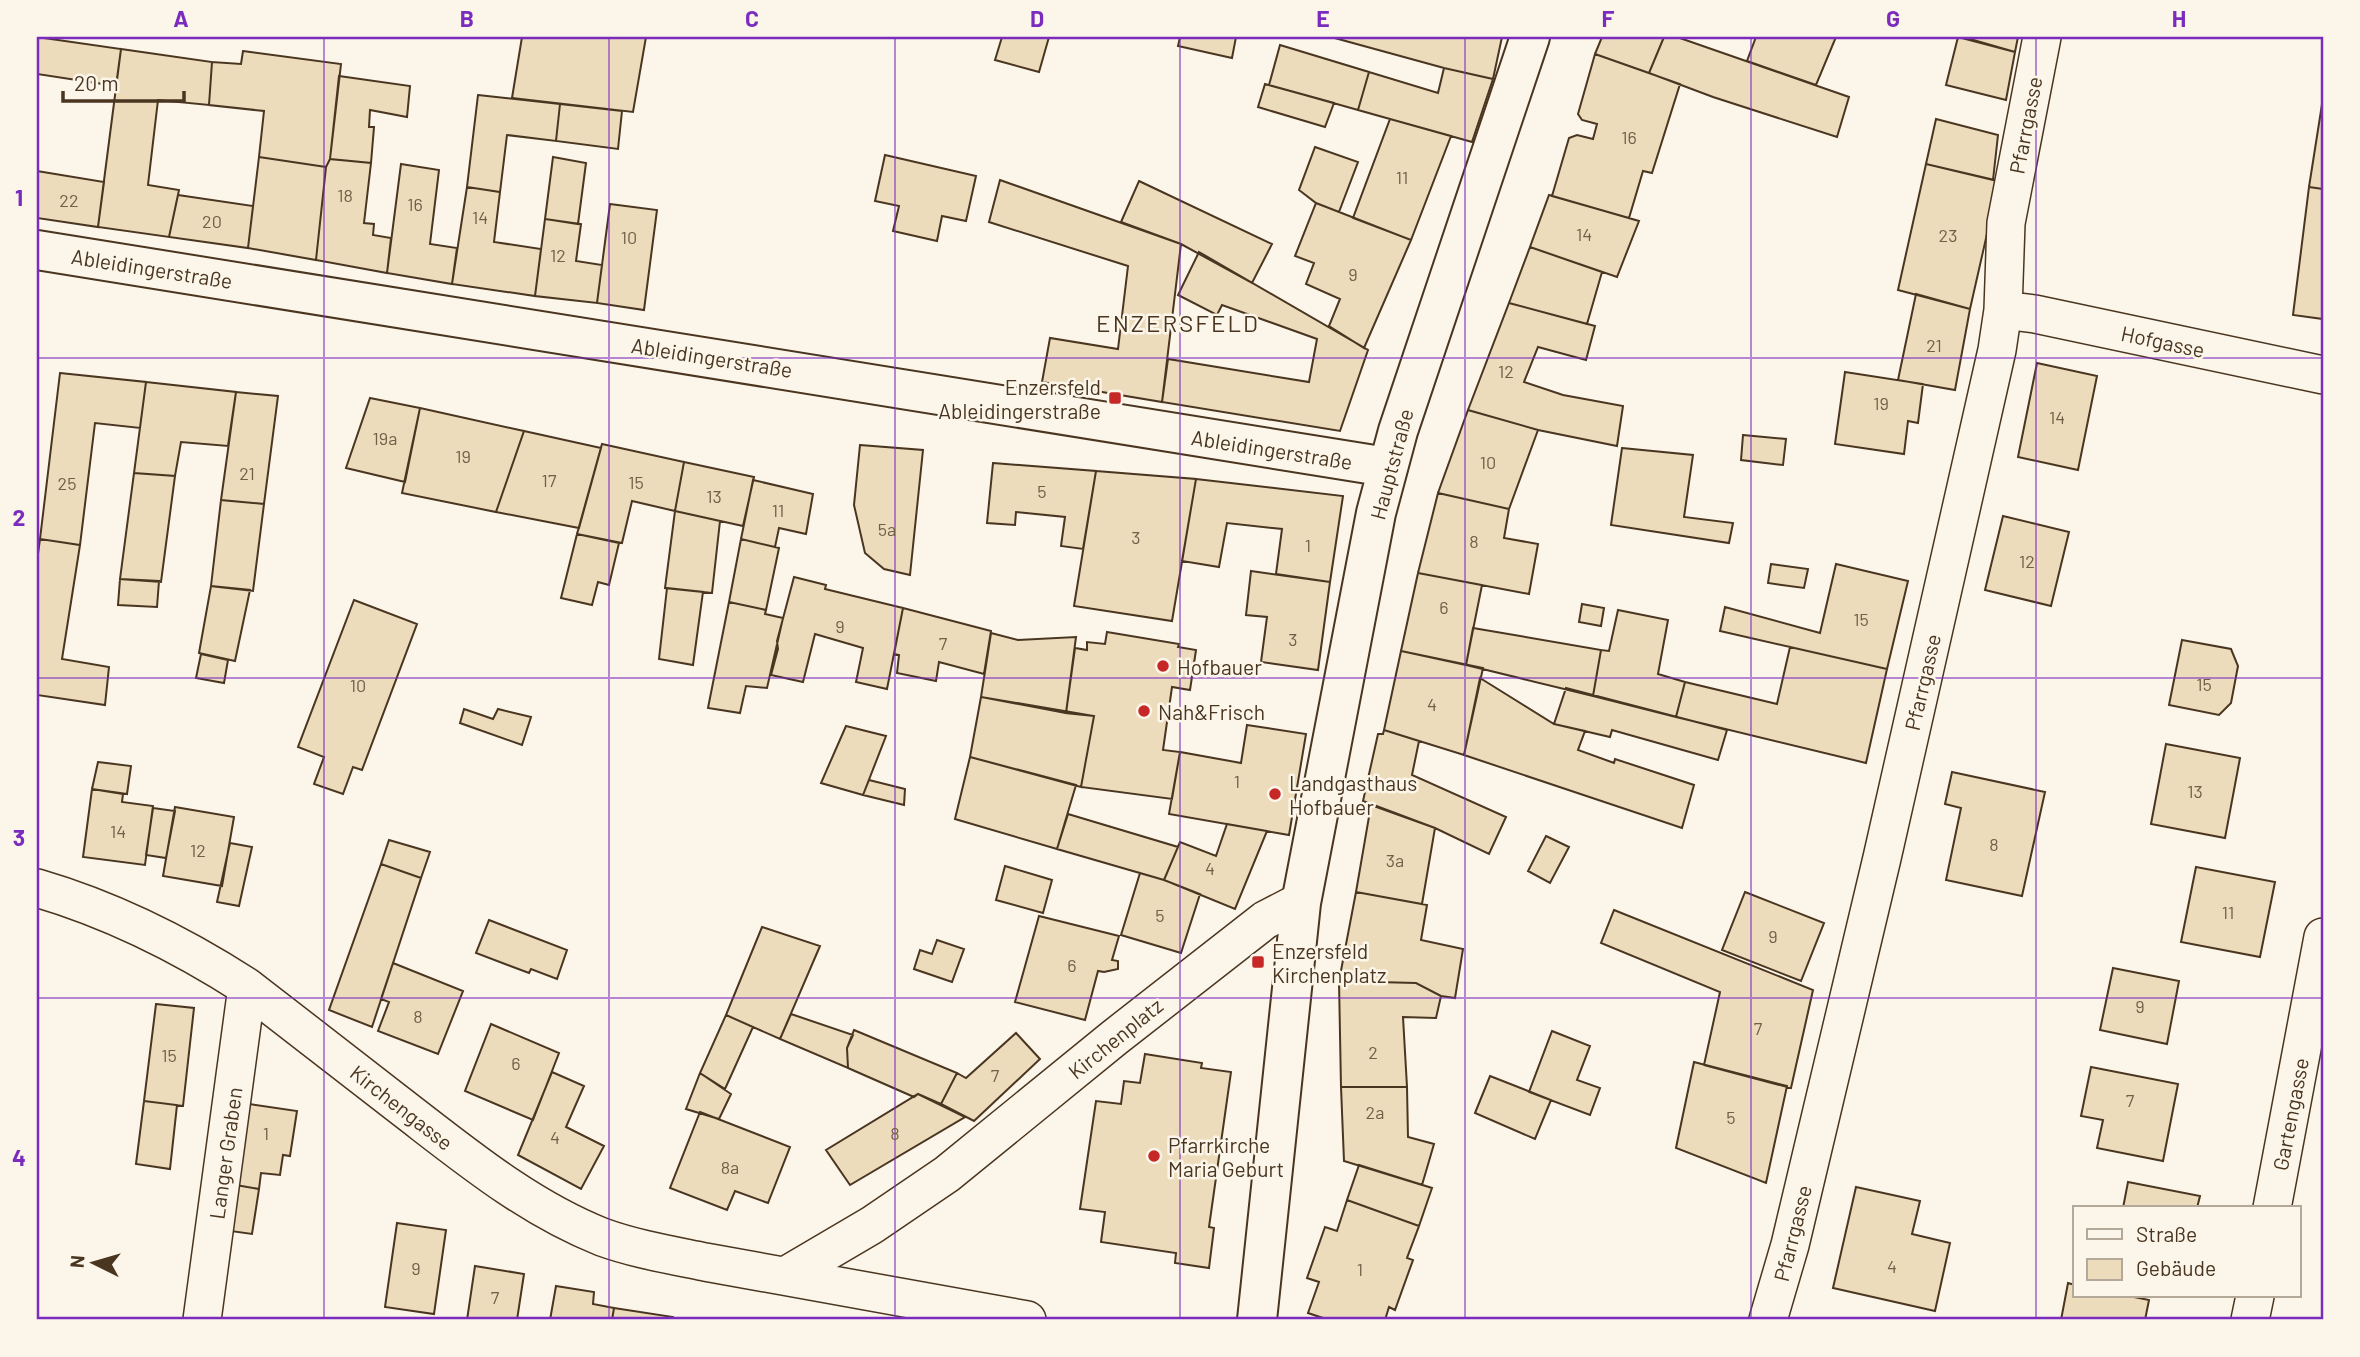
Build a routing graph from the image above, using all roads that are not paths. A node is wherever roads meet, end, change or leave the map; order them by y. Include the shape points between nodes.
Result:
1 (1530, 37) edge
2 (2042, 37) edge
3 (37, 250) edge
4 (2003, 310) junction
5 (2323, 375) edge
6 (1387, 467) junction
7 (37, 888) edge
8 (1301, 903) junction
9 (2323, 937) edge
10 (247, 987) junction
11 (2272, 1206) edge
12 (787, 1275) junction
13 (2255, 1298) edge
14 (202, 1320) edge
15 (1027, 1320) edge
16 (1257, 1320) edge
17 (1768, 1320) edge
18 (2250, 1320) edge

1 - 6 street, Hauptstraße
2 - 4 street, Pfarrgasse via 2006,223
3 - 6 street, Ableidingerstraße
4 - 5 street, Hofgasse
4 - 17 street, Pfarrgasse via 1882,858
6 - 8 street, Hauptstraße
7 - 10 street, Kirchengasse via 118,917
8 - 12 street, Kirchenplatz via 1265,920 947,1174
8 - 16 street
9 - 11 street, Gartengasse
10 - 12 street, Kirchengasse via 446,1142 520,1195 567,1221 654,1252
10 - 14 street, Langer Graben
12 - 15 street
13 - 18 street

